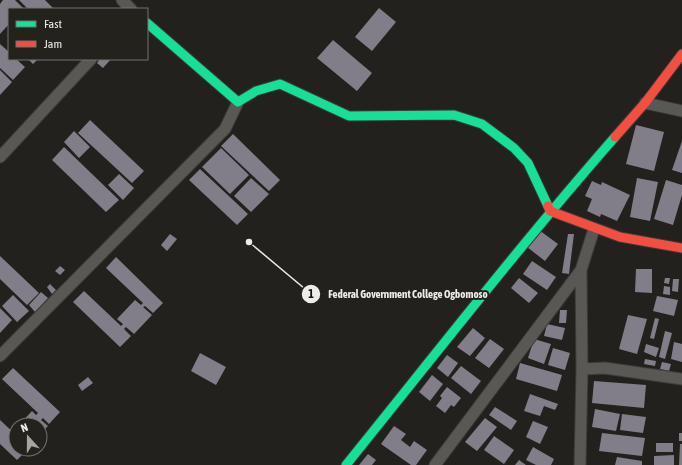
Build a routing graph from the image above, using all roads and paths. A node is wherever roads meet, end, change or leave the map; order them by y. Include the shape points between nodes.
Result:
1 (122, 0) edge
2 (130, 8) edge
3 (148, 24) edge
4 (682, 54) edge
5 (90, 60) edge
6 (238, 102) junction
7 (645, 103) junction
8 (682, 111) edge
9 (0, 157) edge
10 (550, 210) junction
11 (594, 229) junction
12 (682, 248) edge
13 (581, 270) junction
14 (0, 356) edge
15 (582, 369) junction
16 (682, 379) edge
17 (346, 465) edge
18 (435, 465) edge
19 (580, 465) edge

1 - 2 street
3 - 6 street
4 - 7 street
5 - 9 street
6 - 10 street via 256,91 280,84 348,116 454,115 482,124 514,148 528,163
6 - 14 street via 225,129
7 - 8 street
7 - 10 street
10 - 11 street
10 - 17 street via 513,260
11 - 12 street via 620,237
11 - 13 street
13 - 15 street
13 - 18 street
15 - 16 street via 605,368
15 - 19 street

